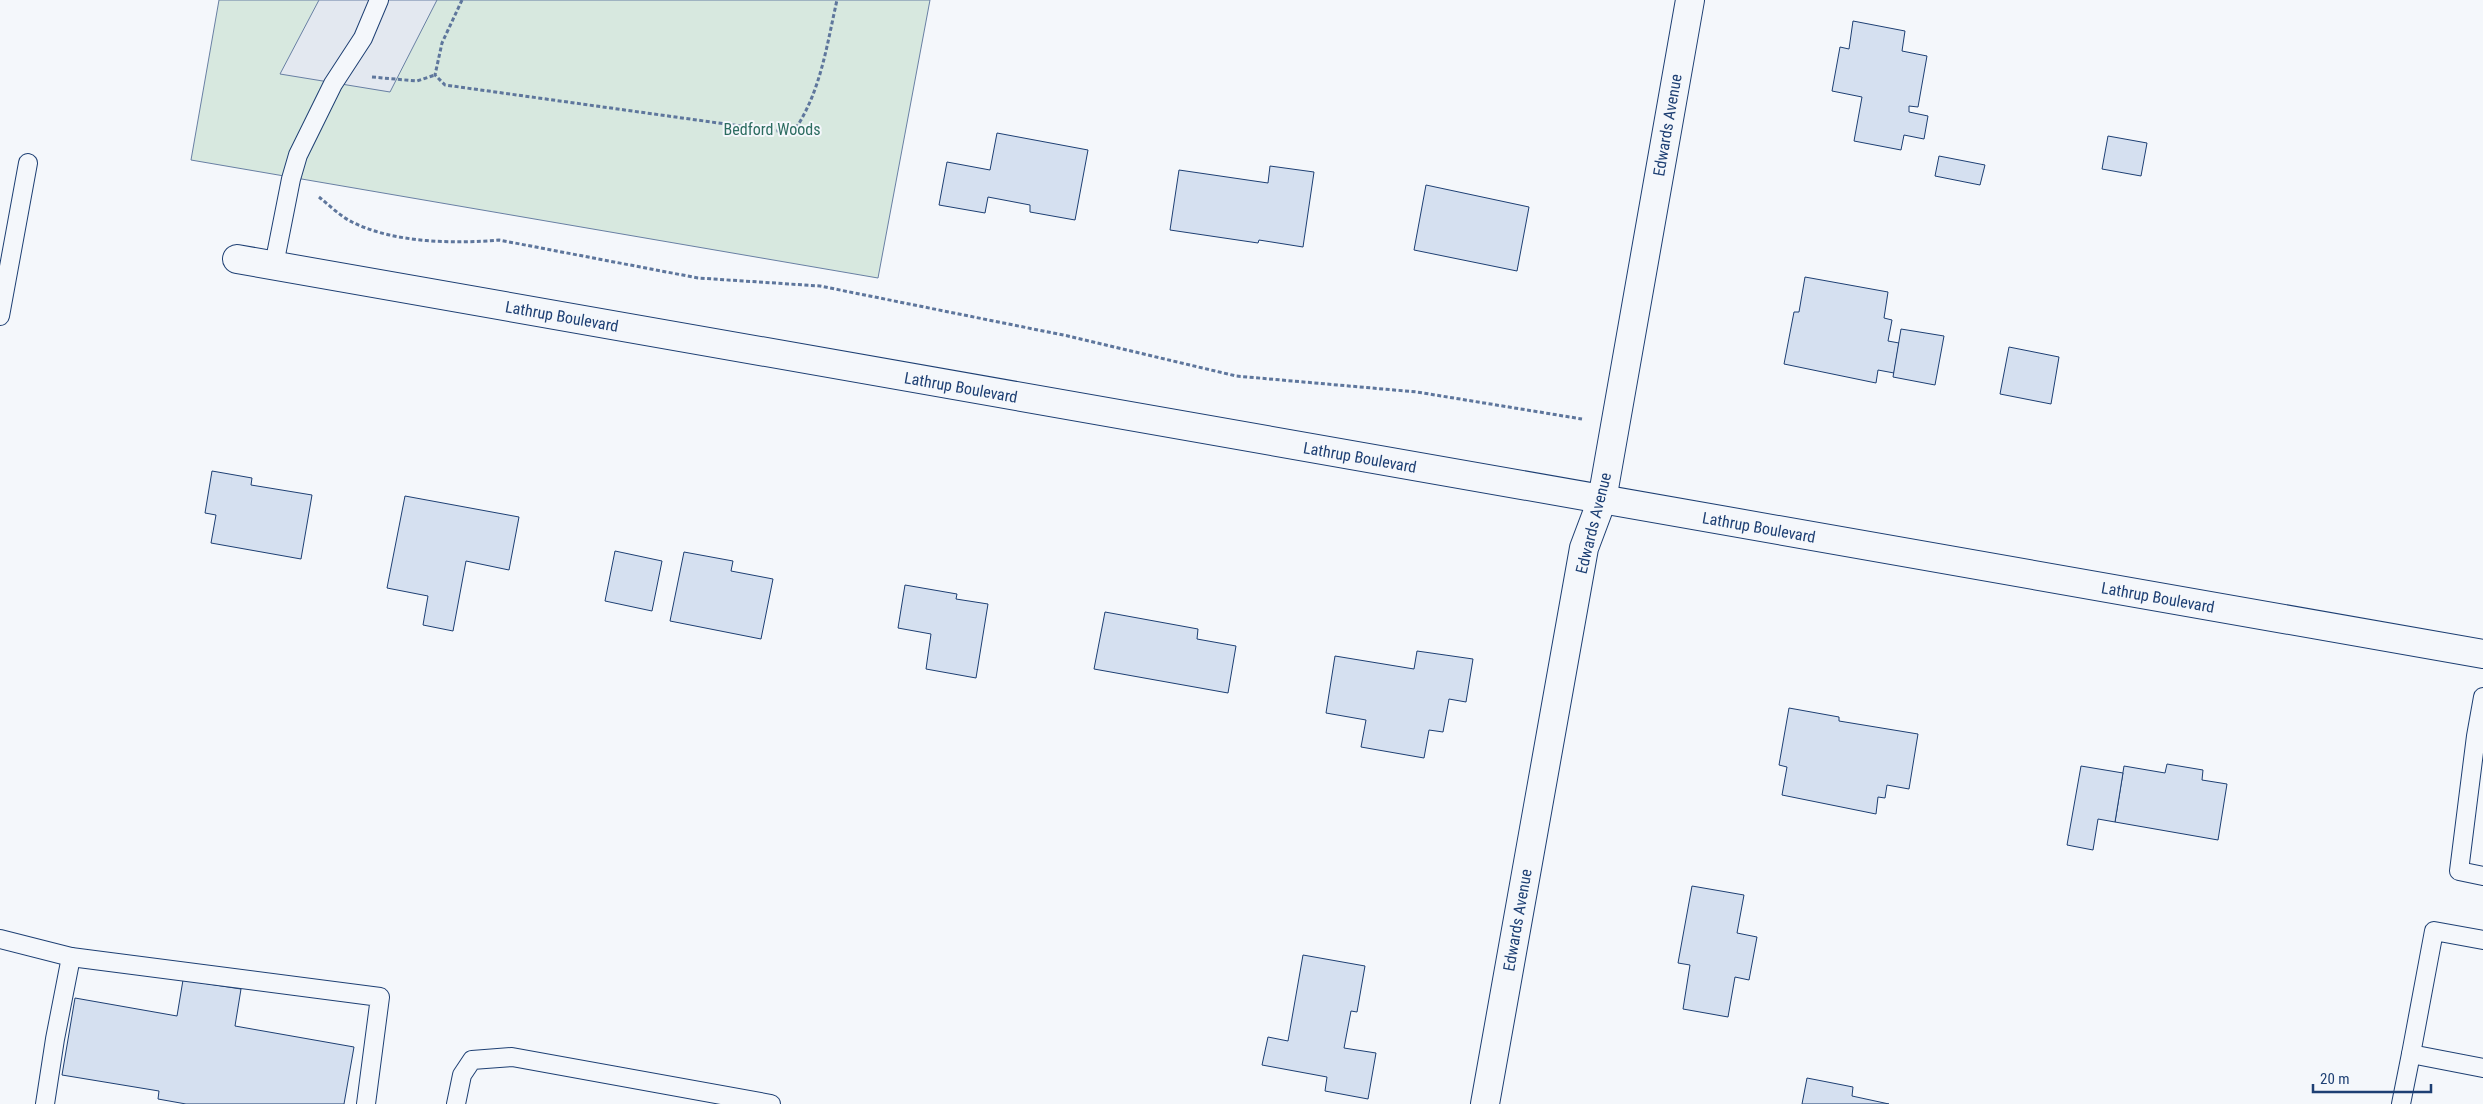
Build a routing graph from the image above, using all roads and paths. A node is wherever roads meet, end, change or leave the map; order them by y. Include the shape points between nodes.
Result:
1 (379, 0) edge
2 (462, 0) edge
3 (837, 0) edge
4 (1690, 0) edge
5 (341, 72) junction
6 (436, 75) junction
7 (28, 163) dead end
8 (315, 194) dead end
9 (237, 260) dead end
10 (274, 265) junction
11 (0, 316) edge
12 (1591, 421) dead end
13 (1602, 500) junction
14 (2483, 654) edge
15 (2483, 698) edge
16 (2483, 876) edge
17 (0, 939) edge
18 (2483, 940) edge
19 (70, 957) junction
20 (2411, 1054) junction
21 (2483, 1068) edge
22 (46, 1104) edge
23 (366, 1104) edge
24 (456, 1104) edge
25 (771, 1104) edge
26 (1485, 1104) edge
27 (2400, 1104) edge

1 - 5 lane via 363,38
2 - 6 path via 442,42
3 - 6 path via 818,81 807,111 796,128 776,131 446,85
4 - 13 street, Edwards Avenue
5 - 6 path via 396,80 417,80
5 - 10 lane via 298,155
7 - 11 lane
8 - 12 path via 352,222 393,237 470,242 499,240 698,278 820,286 1068,336 1236,376 1417,392
9 - 10 street, Lathrup Boulevard
10 - 13 street, Lathrup Boulevard
13 - 14 street, Lathrup Boulevard
13 - 26 street, Edwards Avenue via 1584,548
15 - 16 lane via 2459,872
17 - 19 lane
18 - 20 lane via 2434,931
19 - 22 lane via 54,1039
19 - 23 lane via 380,997
20 - 21 lane
20 - 27 lane
24 - 25 lane via 462,1075 472,1060 512,1057

